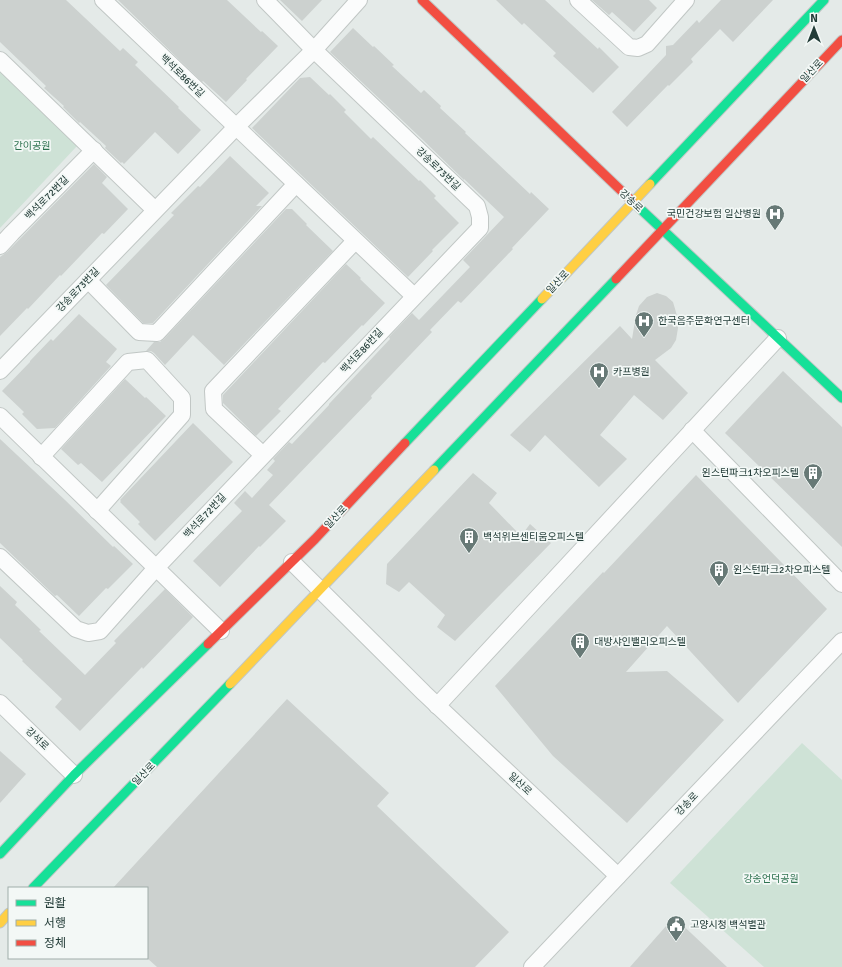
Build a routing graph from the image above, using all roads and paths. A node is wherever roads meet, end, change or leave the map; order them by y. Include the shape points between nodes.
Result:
1 (103, 0) edge
2 (265, 0) edge
3 (359, 0) edge
4 (422, 0) edge
5 (580, 0) edge
6 (686, 0) edge
7 (819, 2) edge
8 (842, 40) edge
9 (314, 50) junction
10 (0, 60) edge
11 (236, 127) junction
12 (94, 150) junction
13 (296, 184) junction
14 (633, 203) junction
15 (155, 210) junction
16 (662, 231) junction
17 (356, 241) junction
18 (0, 246) edge
19 (88, 280) junction
20 (414, 296) junction
21 (778, 338) junction
22 (0, 371) edge
23 (842, 398) edge
24 (0, 416) edge
25 (692, 430) junction
26 (41, 457) junction
27 (259, 460) junction
28 (97, 511) junction
29 (0, 557) edge
30 (292, 562) junction
31 (156, 568) junction
32 (842, 584) edge
33 (320, 590) junction
34 (221, 631) junction
35 (842, 641) edge
36 (0, 703) edge
37 (438, 706) junction
38 (74, 775) junction
39 (0, 854) edge
40 (618, 876) junction
41 (34, 887) edge
42 (8, 914) edge
43 (0, 923) edge
44 (532, 967) edge

1 - 11 street, 백석로86번길
2 - 9 street, 강송로73번길
3 - 9 street, 강송로73번길
4 - 14 main road, 강송로
5 - 6 street via 629,48 638,48 648,44
7 - 14 main road, 일산로
8 - 16 main road, 일산로
9 - 11 street, 강송로73번길
9 - 20 street, 강송로73번길 via 477,206 480,228
10 - 12 street
11 - 13 street, 백석로86번길
11 - 15 street, 강송로73번길
12 - 15 street
12 - 18 street, 백석로72번길
13 - 17 street, 백석로86번길
13 - 19 street via 157,333 139,332
14 - 16 main road, 강송로
14 - 30 main road, 일산로
15 - 19 street, 강송로73번길
16 - 21 main road, 강송로
16 - 33 main road, 일산로
17 - 20 street, 백석로86번길
17 - 27 street via 213,391 214,409
19 - 22 street, 강송로73번길
20 - 27 street, 백석로86번길
21 - 23 main road, 강송로
21 - 25 street
24 - 26 street
25 - 32 street
25 - 37 street
26 - 28 street
26 - 28 street via 128,362 147,360 182,398 182,415
27 - 31 street, 백석로72번길
28 - 31 street
29 - 31 street via 76,629 88,633 100,631
30 - 33 street, 일산로
30 - 34 main road, 일산로
31 - 34 street
33 - 37 street, 일산로
33 - 41 main road, 일산로
34 - 38 main road, 일산로
35 - 40 street, 강송로
36 - 38 street, 강석로
37 - 40 street, 일산로
38 - 39 main road, 일산로
40 - 44 street, 강송로
42 - 43 main road

